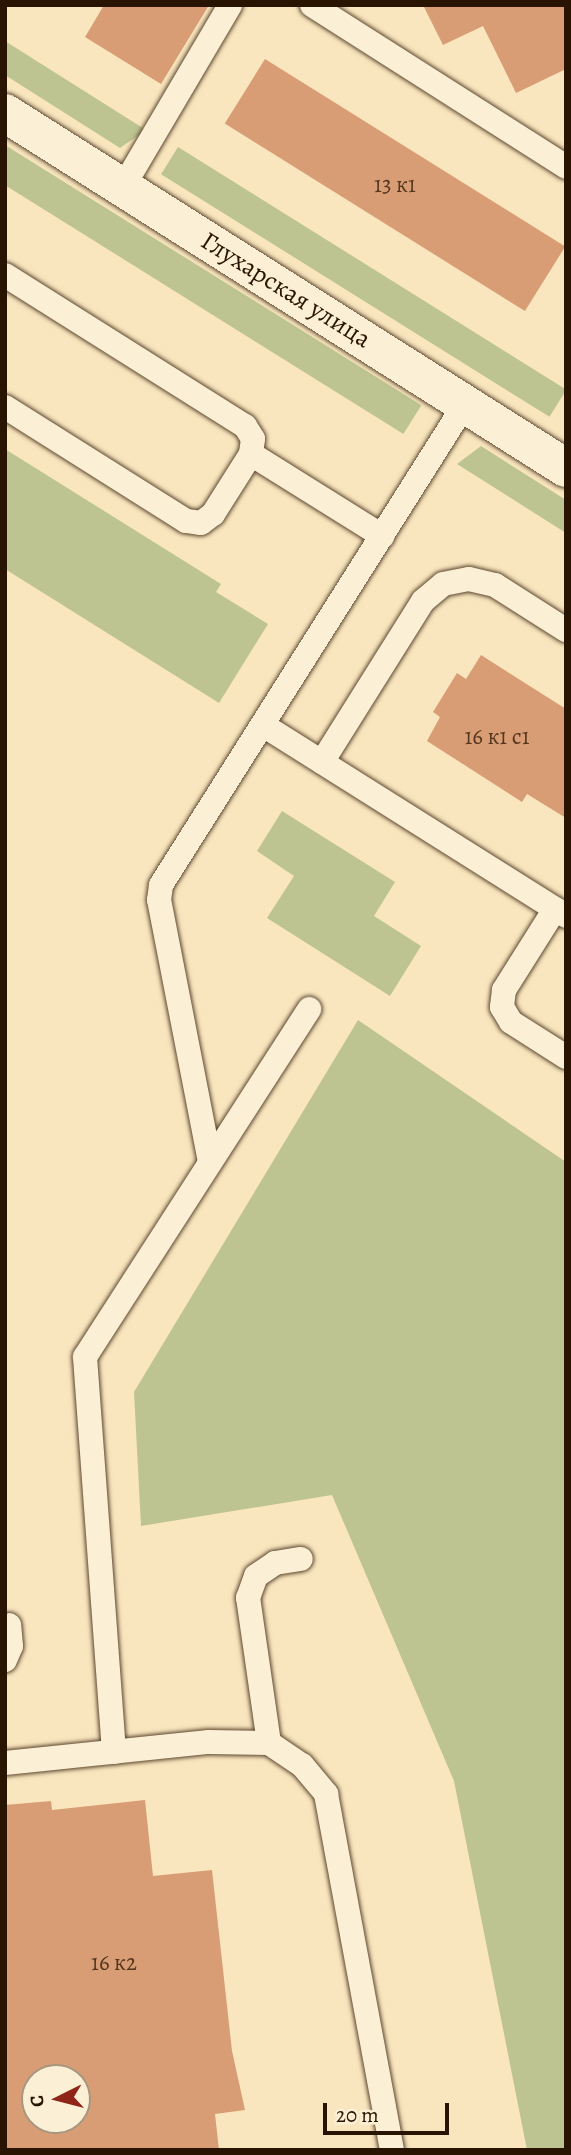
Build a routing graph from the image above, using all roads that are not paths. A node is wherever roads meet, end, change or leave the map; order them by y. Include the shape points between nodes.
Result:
1 (230, 5) edge
2 (312, 5) edge
3 (5, 113) edge
4 (566, 167) edge
5 (122, 187) junction
6 (5, 275) edge
7 (465, 404) junction
8 (5, 407) edge
9 (251, 454) junction
10 (566, 468) edge
11 (382, 536) junction
12 (566, 630) edge
13 (263, 725) junction
14 (322, 762) junction
15 (560, 913) edge
16 (309, 1009) dead end
17 (566, 1056) edge
18 (210, 1163) junction
19 (301, 1559) dead end
20 (9, 1625) dead end
21 (5, 1660) edge
22 (268, 1743) junction
23 (114, 1752) junction
24 (5, 1763) edge
25 (392, 2150) edge

1 - 5 lane
2 - 4 lane
3 - 5 street, Глухарская улица
5 - 7 street, Глухарская улица
6 - 9 lane via 245,426 253,439
7 - 10 street, Глухарская улица
7 - 11 lane
8 - 9 lane via 186,521 201,523 213,514
9 - 11 lane
11 - 13 lane
12 - 14 lane via 495,585 469,579 443,584 423,601
13 - 14 lane
13 - 18 lane via 161,885 159,900
14 - 15 lane
15 - 17 lane via 504,990 502,1007 511,1022
16 - 18 lane
18 - 23 lane via 85,1357
19 - 22 lane via 275,1563 256,1576 248,1598
20 - 21 lane via 11,1646
22 - 23 lane via 209,1742
22 - 25 lane via 302,1765 326,1794
23 - 24 lane

